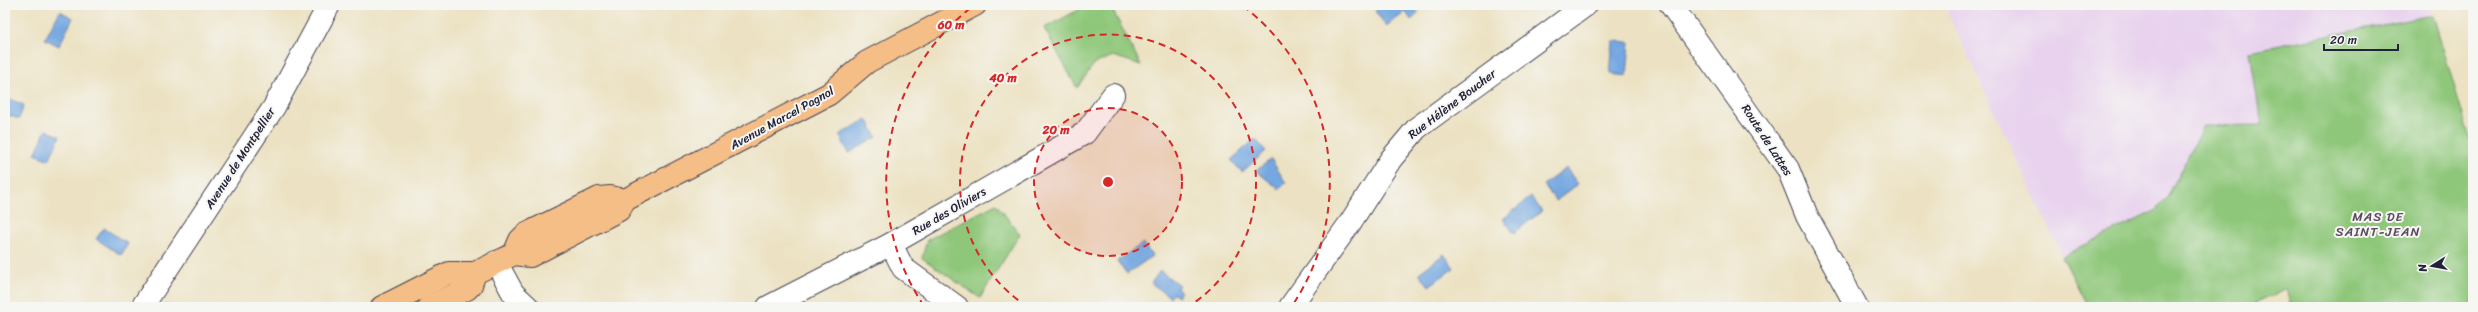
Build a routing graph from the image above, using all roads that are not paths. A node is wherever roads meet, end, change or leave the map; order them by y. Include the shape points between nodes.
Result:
1 (329, 5) edge
2 (975, 5) edge
3 (1586, 5) edge
4 (1671, 5) edge
5 (1113, 95) dead end
6 (891, 244) junction
7 (505, 258) junction
8 (475, 273) junction
9 (142, 307) edge
10 (382, 307) edge
11 (429, 307) edge
12 (528, 307) edge
13 (768, 307) edge
14 (957, 307) edge
15 (1290, 307) edge
16 (1857, 307) edge

1 - 9 street, Avenue de Montpellier via 274,107
2 - 7 main road, Avenue Marcel Pagnol via 867,62 829,94 625,200 619,210 530,256
3 - 15 street, Rue Hélène Boucher via 1412,132
4 - 16 street, Route de Lattes via 1788,169 1808,216
5 - 6 street, Rue des Oliviers via 1085,133
6 - 13 street, Rue des Oliviers
6 - 14 street via 903,268
7 - 8 main road, Avenue Marcel Pagnol
7 - 12 street via 513,293
8 - 10 main road, Avenue Marcel Pagnol via 449,273
8 - 11 main road via 467,289

